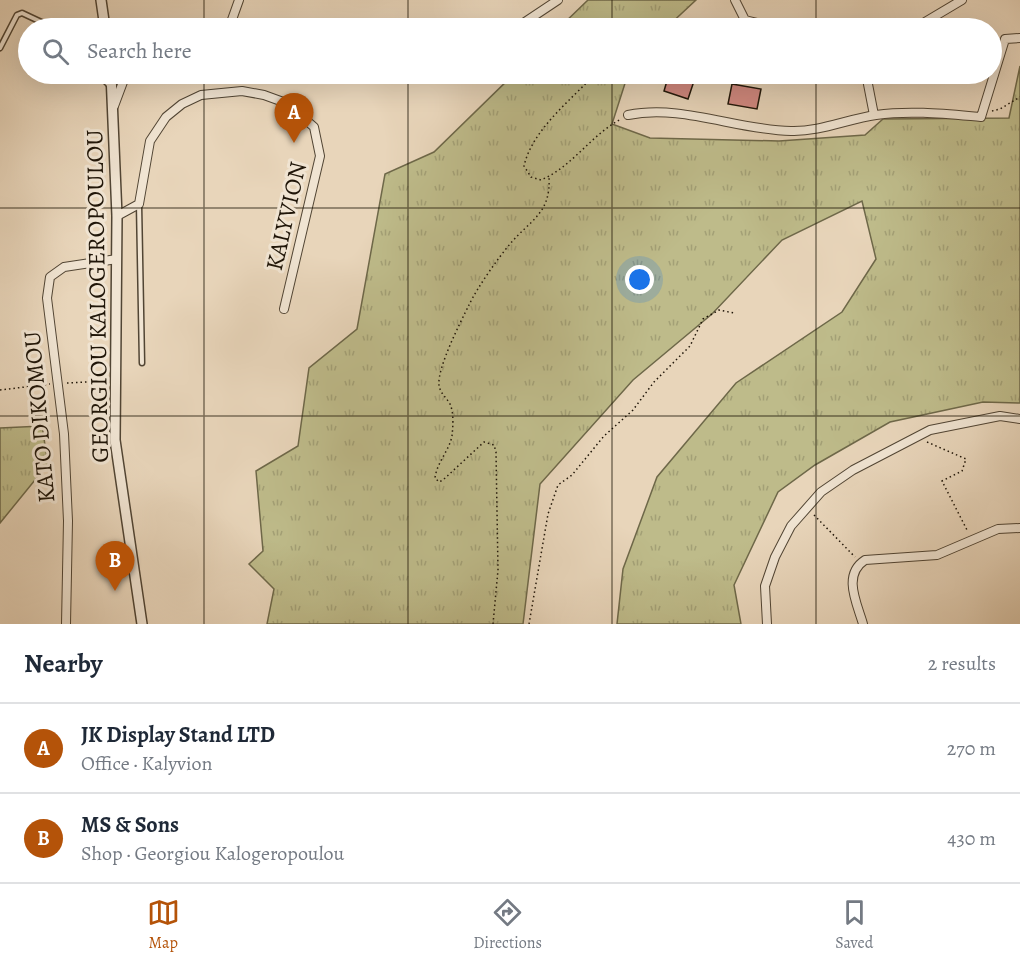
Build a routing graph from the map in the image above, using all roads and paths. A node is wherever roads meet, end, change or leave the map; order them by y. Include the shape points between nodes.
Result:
1 (101, 0) edge
2 (239, 0) edge
3 (558, 0) edge
4 (735, 0) edge
5 (962, 0) edge
6 (33, 18) edge
7 (104, 18) edge
8 (233, 18) edge
9 (531, 18) edge
10 (744, 18) edge
11 (932, 18) edge
12 (1020, 38) edge
13 (0, 48) edge
14 (1002, 49) edge
15 (107, 84) edge
16 (112, 84) edge
17 (120, 84) edge
18 (251, 84) edge
19 (586, 84) edge
20 (869, 84) edge
21 (991, 84) edge
22 (112, 89) junction
23 (250, 92) junction
24 (1020, 97) edge
25 (114, 109) junction
26 (982, 113) junction
27 (628, 115) joint
28 (874, 115) junction
29 (549, 177) junction
30 (139, 204) junction
31 (117, 216) junction
32 (117, 259) junction
33 (284, 309) dead end
34 (734, 313) dead end
35 (142, 363) dead end
36 (1020, 419) edge
37 (919, 436) junction
38 (807, 508) junction
39 (1020, 528) edge
40 (971, 538) junction
41 (861, 563) junction
42 (66, 624) edge
43 (142, 624) edge
44 (493, 624) edge
45 (530, 624) edge
46 (767, 624) edge
47 (863, 624) edge

1 - 7 street
2 - 8 street
3 - 9 street
4 - 10 street
5 - 11 street
6 - 13 lane via 18,15
12 - 14 street via 1005,39
15 - 22 lane
16 - 22 street, GEORGIOU KALOGEROPOULOU
17 - 25 street
18 - 23 path
19 - 29 path via 545,127 527,154 524,166 531,177
20 - 28 street
21 - 26 street
22 - 25 street, GEORGIOU KALOGEROPOULOU
23 - 30 street, KALYVION via 201,95 166,117 150,141
23 - 33 street, KALYVION via 286,103 314,127 320,156
24 - 26 path via 1000,109
25 - 31 street, GEORGIOU KALOGEROPOULOU
26 - 28 street via 981,117 929,113
27 - 28 street via 651,110 753,129 794,131
27 - 29 path
29 - 44 path via 543,211 508,245 469,304 450,341 438,379 453,420 451,438 435,478 443,480 484,442 494,445 496,452 498,570
30 - 31 street
30 - 35 lane
31 - 32 street, GEORGIOU KALOGEROPOULOU
32 - 42 street, KATO DIKOMOU via 64,267 50,277 47,298 64,434 68,521
32 - 43 street, GEORGIOU KALOGEROPOULOU via 116,440
34 - 45 path via 719,310 703,319 690,346 633,410 604,436 572,476 558,485 548,514
36 - 37 street via 1000,416 930,430
37 - 38 street via 853,471 821,492
37 - 40 path via 966,459 962,471 942,481
38 - 41 path
38 - 46 street via 791,526 775,556 765,586
39 - 40 street via 998,529
40 - 41 street via 937,555
41 - 47 street via 853,573 852,586

